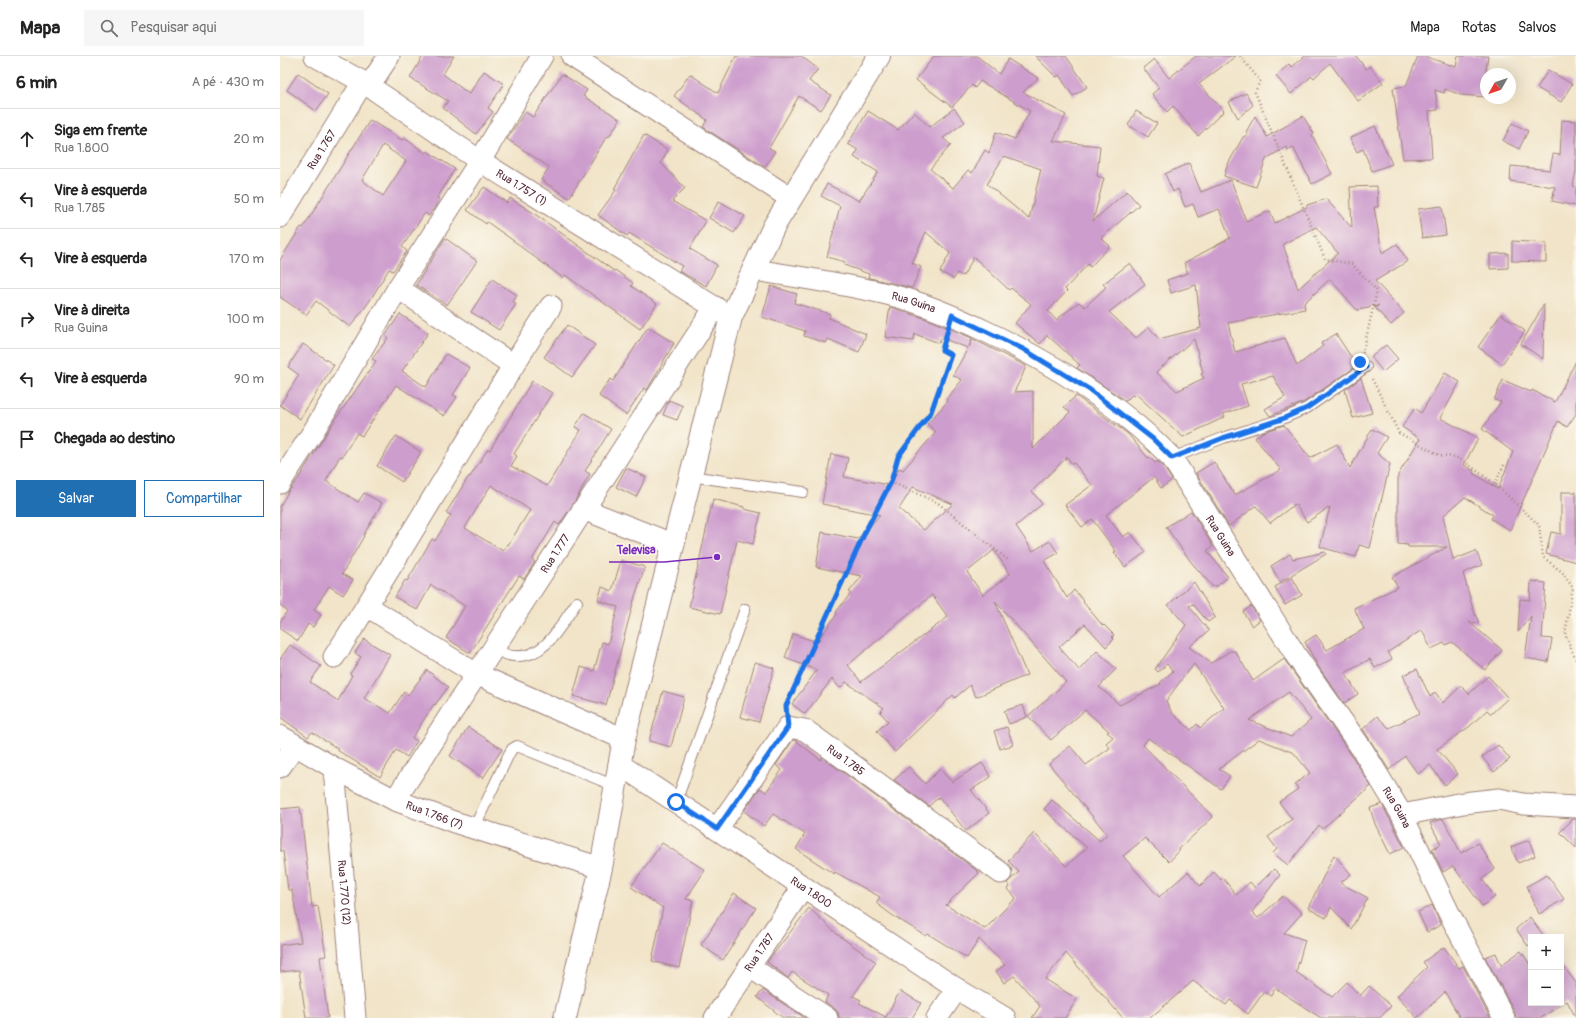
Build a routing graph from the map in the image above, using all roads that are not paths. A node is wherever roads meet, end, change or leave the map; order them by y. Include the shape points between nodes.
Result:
1 (315, 56) edge
2 (389, 56) edge
3 (542, 56) edge
4 (572, 56) edge
5 (880, 56) edge
6 (366, 84) junction
7 (480, 161) junction
8 (790, 198) junction
9 (280, 217) edge
10 (754, 270) junction
11 (398, 288) junction
12 (551, 306) dead end
13 (723, 312) junction
14 (513, 365) junction
15 (1366, 367) road end
16 (1172, 458) junction
17 (690, 476) junction
18 (280, 483) edge
19 (802, 492) dead end
20 (583, 509) junction
21 (672, 544) junction
22 (577, 602) dead end
23 (367, 606) junction
24 (745, 609) dead end
25 (493, 648) junction
26 (334, 657) dead end
27 (476, 674) junction
28 (624, 739) junction
29 (288, 741) edge
30 (619, 764) junction
31 (280, 767) edge
32 (334, 768) junction
33 (615, 786) junction
34 (394, 800) junction
35 (676, 802) junction
36 (1576, 807) edge
37 (1402, 815) junction
38 (474, 828) junction
39 (717, 829) junction
40 (601, 868) junction
41 (1002, 873) dead end
42 (803, 887) junction
43 (750, 967) junction
44 (957, 989) junction
45 (355, 1018) edge
46 (566, 1018) edge
47 (715, 1018) edge
48 (827, 1018) edge
49 (937, 1018) edge
50 (1005, 1018) edge
51 (1504, 1018) edge

1 - 6 street, Rua 1.757 (1)
2 - 6 street, Rua 1.767
3 - 7 street
4 - 8 street
5 - 8 street
6 - 7 street, Rua 1.757 (1)
6 - 9 street, Rua 1.767
7 - 11 street
7 - 13 street, Rua 1.757 (1)
8 - 10 street
10 - 13 street
10 - 16 street, Rua Guina via 892,295 952,315 1023,349 1090,390 1153,439
11 - 14 street
11 - 18 street
12 - 14 street
13 - 17 street
13 - 20 street, Rua 1.777
14 - 23 street
15 - 16 lane via 1307,408
16 - 37 street, Rua Guina via 1297,657 1362,749
17 - 19 lane
17 - 21 street
20 - 21 street
20 - 25 street, Rua 1.777
21 - 28 street
22 - 25 lane via 548,644 535,653 512,656
23 - 26 street
23 - 27 street
24 - 35 lane
25 - 27 street, Rua 1.777
27 - 28 street
27 - 34 street, Rua 1.777
28 - 30 street
29 - 31 street
29 - 32 street, Rua 1.766 (7)
30 - 33 street
30 - 35 street, Rua 1.800
32 - 34 street, Rua 1.766 (7)
32 - 45 street, Rua 1.770 (12)
33 - 38 lane via 517,746 509,754
33 - 40 street
34 - 38 street, Rua 1.766 (7)
35 - 39 street, Rua 1.800
36 - 37 street via 1523,804 1499,799
37 - 51 street, Rua Guina via 1449,913
38 - 40 street, Rua 1.766 (7)
39 - 41 street, Rua 1.785 via 788,727 805,730
39 - 42 street, Rua 1.800
40 - 46 street
42 - 43 street, Rua 1.787
42 - 44 street, Rua 1.800
43 - 47 street, Rua 1.787
43 - 48 street
44 - 49 street
44 - 50 street, Rua 1.800

